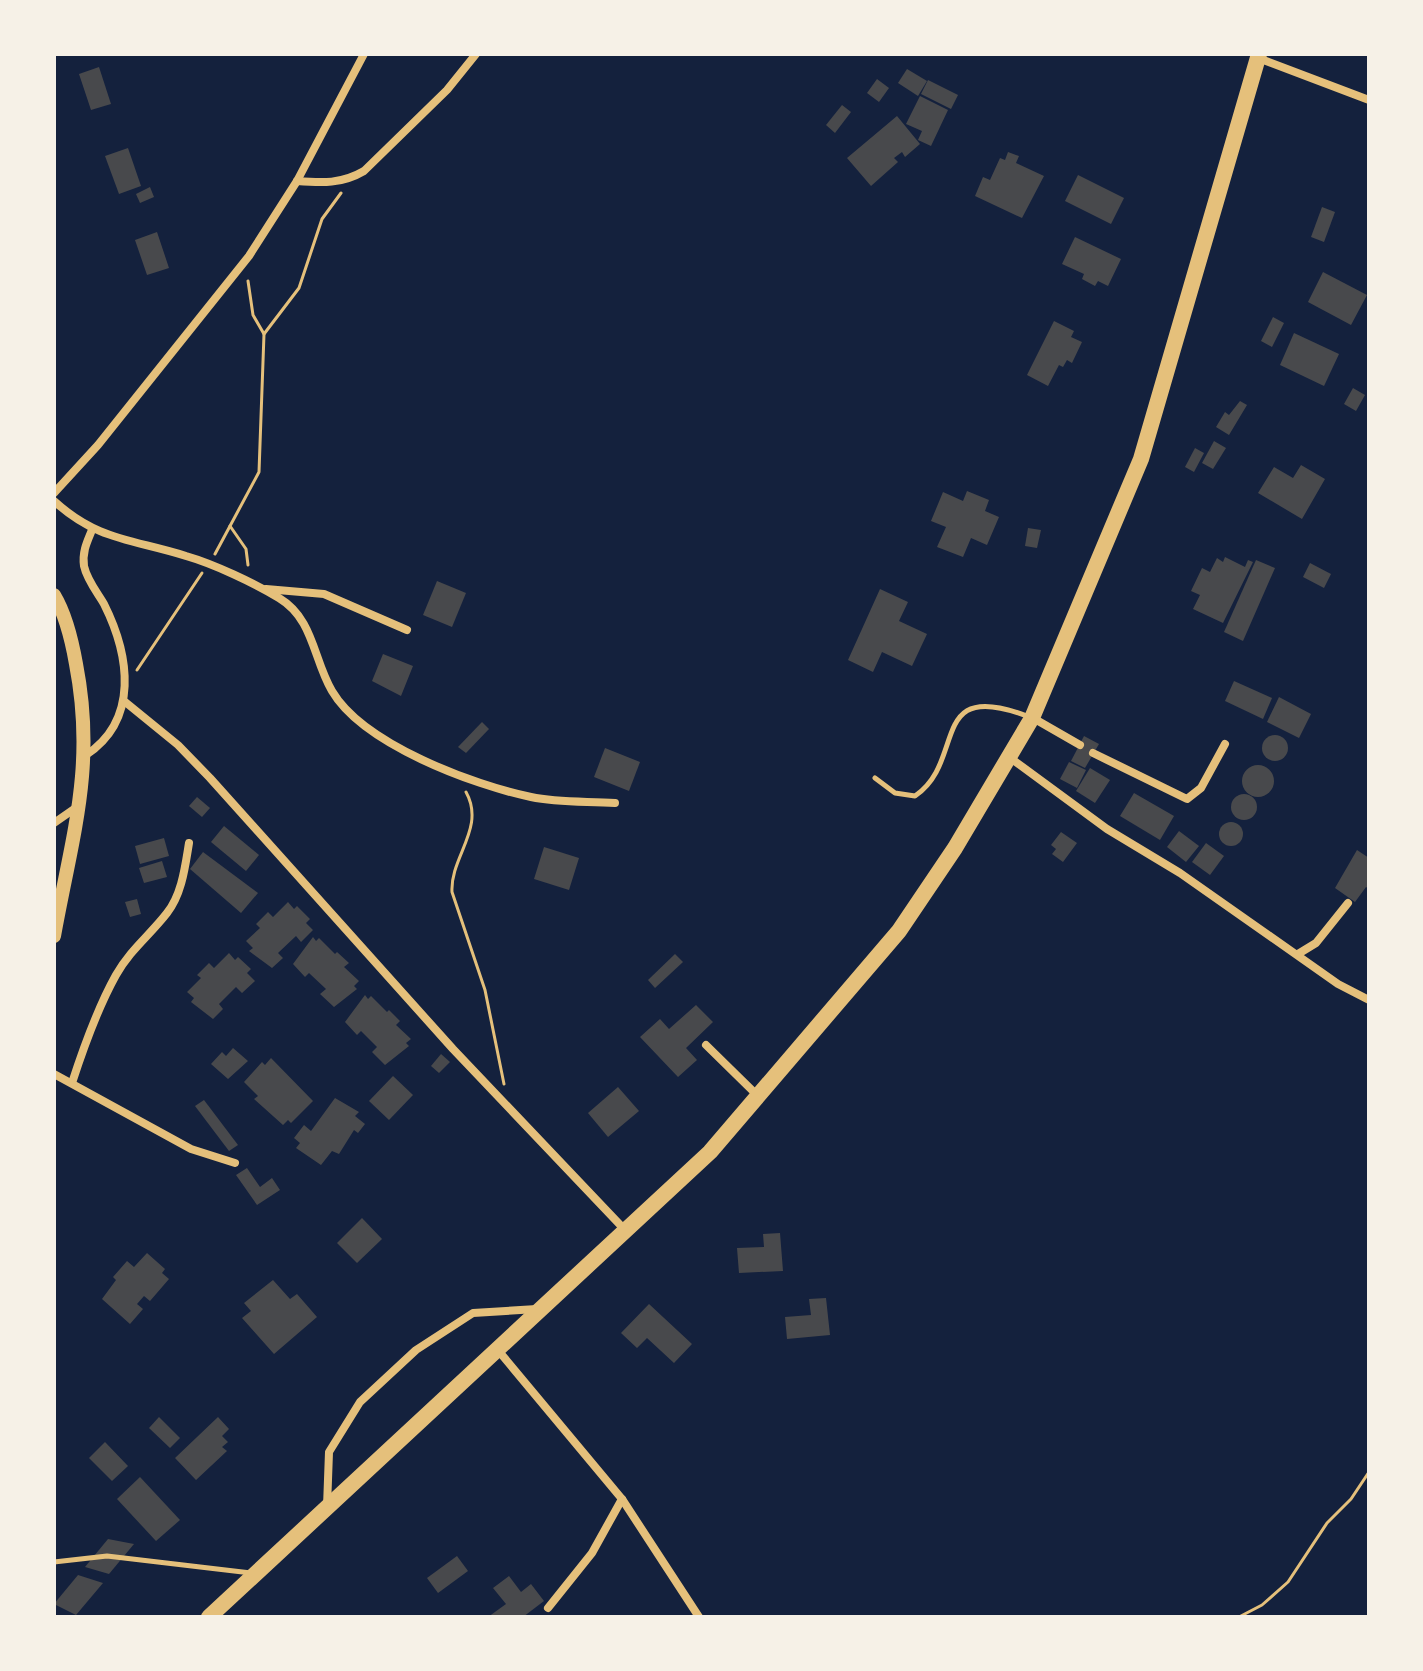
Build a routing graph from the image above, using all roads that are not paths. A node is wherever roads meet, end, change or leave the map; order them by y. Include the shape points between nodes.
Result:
1 (364, 54) edge
2 (476, 54) edge
3 (1258, 56) edge
4 (1369, 100) edge
5 (297, 181) junction
6 (54, 493) edge
7 (54, 501) edge
8 (92, 530) junction
9 (261, 588) junction
10 (54, 595) edge
11 (407, 630) dead end
12 (124, 701) junction
13 (1032, 718) junction
14 (1225, 744) dead end
15 (1080, 745) dead end
16 (1093, 753) dead end
17 (86, 755) junction
18 (1009, 757) junction
19 (875, 778) dead end
20 (615, 803) dead end
21 (81, 804) junction
22 (54, 823) edge
23 (189, 843) dead end
24 (1348, 903) dead end
25 (54, 936) edge
26 (1298, 954) junction
27 (1369, 1000) edge
28 (706, 1045) dead end
29 (54, 1074) edge
30 (72, 1083) junction
31 (760, 1098) junction
32 (235, 1163) dead end
33 (625, 1230) junction
34 (538, 1309) junction
35 (496, 1348) junction
36 (622, 1499) junction
37 (327, 1508) junction
38 (54, 1562) edge
39 (256, 1573) junction
40 (548, 1608) dead end
41 (209, 1617) edge
42 (699, 1617) edge

1 - 5 street
2 - 5 street via 405,133 349,180
3 - 4 street
3 - 13 highway via 1141,459
5 - 6 street via 245,261
7 - 8 street
8 - 9 street via 208,564
8 - 12 street via 83,562 123,662
9 - 11 street via 324,594
9 - 20 street via 295,609 332,691 381,738 448,772 529,797
10 - 17 main road via 72,644
12 - 17 street via 109,738
12 - 33 street via 210,778 507,1108
13 - 15 street
13 - 18 highway
13 - 19 lane via 988,704 975,706 954,725 923,790 907,797
14 - 16 street via 1201,788 1187,799
17 - 21 main road
18 - 26 street via 1107,829
18 - 31 highway via 899,931
21 - 22 street
21 - 25 main road
23 - 30 street via 179,891 116,975
24 - 26 street via 1316,943
26 - 27 street
28 - 31 street
29 - 30 street
30 - 32 street via 191,1149
31 - 33 highway
33 - 34 highway
34 - 35 highway
34 - 37 street via 473,1313 416,1350 382,1381 360,1402 329,1452
35 - 36 street
35 - 37 highway
36 - 40 street via 592,1553
36 - 42 street
37 - 39 highway
38 - 39 lane via 107,1556
39 - 41 highway

